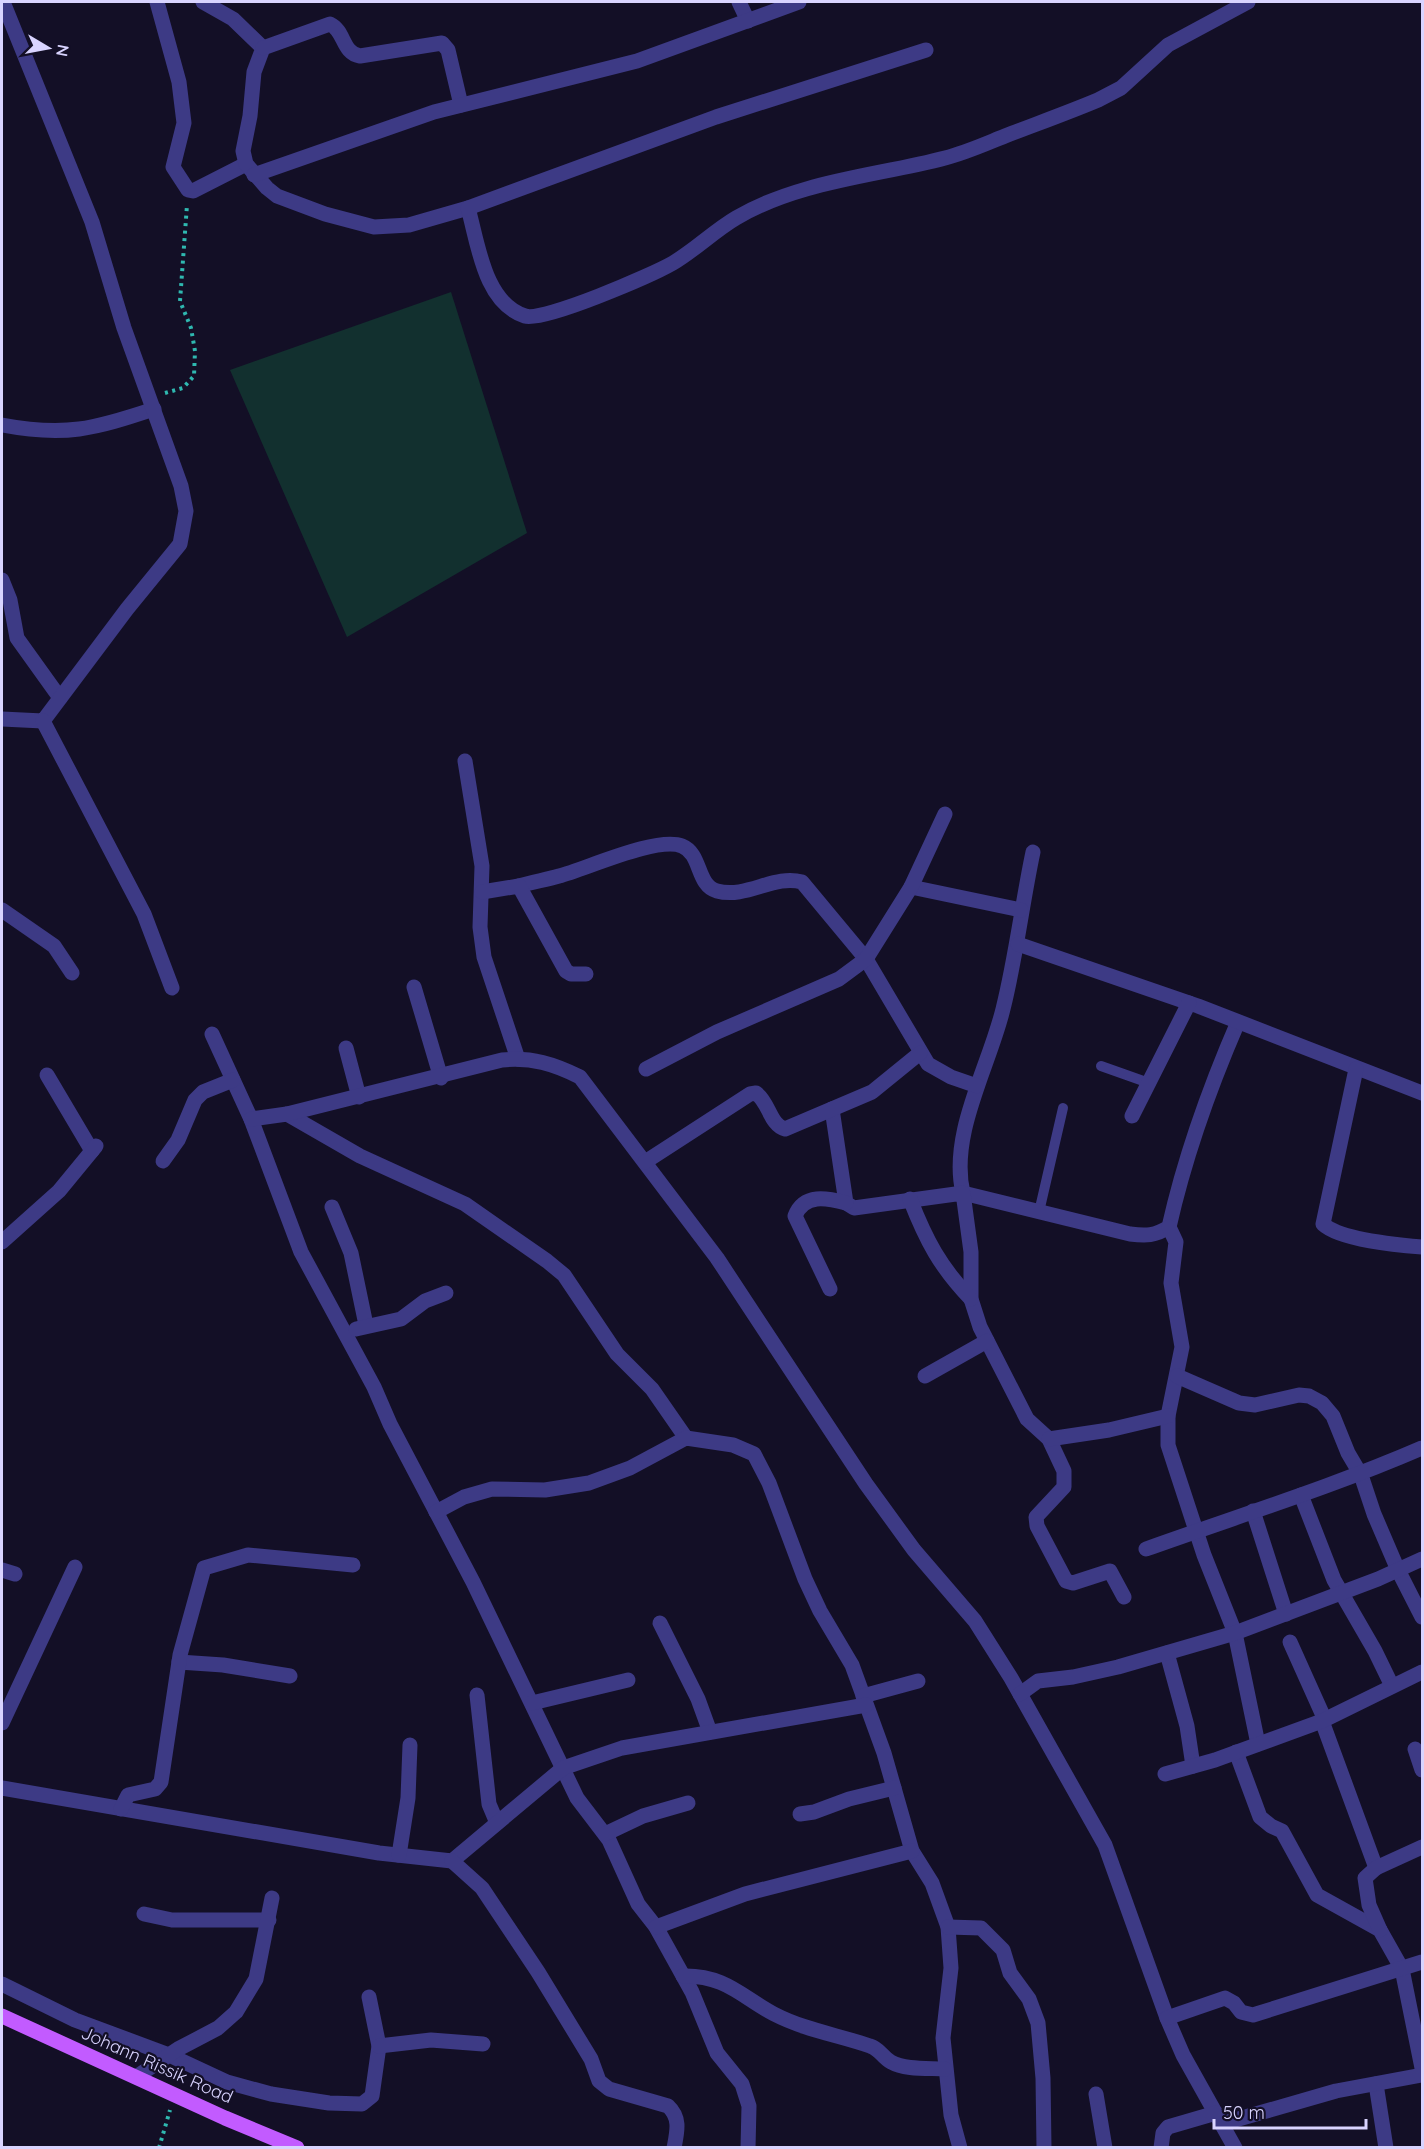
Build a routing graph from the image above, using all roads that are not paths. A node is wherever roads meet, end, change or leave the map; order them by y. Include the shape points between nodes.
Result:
1 (3, 2) edge
2 (157, 2) edge
3 (203, 2) edge
4 (739, 2) edge
5 (799, 2) edge
6 (1248, 2) edge
7 (748, 21) junction
8 (263, 48) junction
9 (926, 50) dead end
10 (461, 105) junction
11 (250, 169) junction
12 (468, 208) junction
13 (152, 403) junction
14 (2, 424) edge
15 (2, 579) edge
16 (60, 698) junction
17 (2, 719) edge
18 (43, 721) junction
19 (465, 761) dead end
20 (945, 814) dead end
21 (1033, 852) dead end
22 (519, 886) junction
23 (911, 886) junction
24 (482, 892) junction
25 (2, 910) edge
26 (1021, 910) junction
27 (1018, 944) junction
28 (866, 959) junction
29 (72, 973) dead end
30 (586, 974) dead end
31 (414, 987) dead end
32 (172, 988) dead end
33 (1189, 1003) junction
34 (1239, 1022) junction
35 (212, 1034) dead end
36 (346, 1048) dead end
37 (920, 1053) junction
38 (518, 1059) junction
39 (1101, 1065) dead end
40 (646, 1069) dead end
41 (1356, 1069) junction
42 (47, 1075) dead end
43 (441, 1078) junction
44 (233, 1080) junction
45 (1149, 1083) junction
46 (977, 1086) junction
47 (1422, 1094) edge
48 (359, 1097) junction
49 (1063, 1108) dead end
50 (832, 1109) junction
51 (287, 1114) junction
52 (1132, 1116) dead end
53 (251, 1119) junction
54 (163, 1161) dead end
55 (645, 1162) junction
56 (963, 1193) junction
57 (910, 1199) junction
58 (846, 1203) junction
59 (332, 1207) dead end
60 (1039, 1212) junction
61 (1169, 1227) junction
62 (2, 1242) edge
63 (1422, 1247) edge
64 (830, 1289) dead end
65 (446, 1293) dead end
66 (971, 1299) junction
67 (366, 1325) junction
68 (345, 1333) junction
69 (987, 1341) junction
70 (925, 1376) dead end
71 (1177, 1376) junction
72 (1168, 1416) junction
73 (686, 1438) junction
74 (1049, 1439) junction
75 (1422, 1448) edge
76 (1361, 1475) junction
77 (1301, 1495) junction
78 (1254, 1511) junction
79 (436, 1512) junction
80 (1196, 1529) junction
81 (1146, 1549) dead end
82 (1422, 1558) edge
83 (353, 1565) dead end
84 (75, 1567) dead end
85 (1398, 1570) junction
86 (1341, 1592) junction
87 (1124, 1597) dead end
88 (1286, 1614) junction
89 (1422, 1617) edge
90 (660, 1623) dead end
91 (1235, 1633) junction
92 (1290, 1642) dead end
93 (1167, 1653) junction
94 (179, 1662) junction
95 (1422, 1672) edge
96 (290, 1676) dead end
97 (628, 1680) dead end
98 (918, 1681) dead end
99 (2, 1686) edge
100 (1392, 1686) junction
101 (18, 1689) junction
102 (1020, 1694) junction
103 (477, 1695) dead end
104 (864, 1700) junction
105 (532, 1702) junction
106 (1324, 1720) junction
107 (2, 1723) edge
108 (710, 1732) junction
109 (410, 1744) dead end
110 (1258, 1744) junction
111 (1415, 1749) dead end
112 (1236, 1752) junction
113 (1193, 1766) junction
114 (563, 1768) junction
115 (1422, 1770) edge
116 (1165, 1774) dead end
117 (2, 1788) edge
118 (894, 1788) junction
119 (688, 1803) dead end
120 (121, 1809) junction
121 (800, 1814) dead end
122 (497, 1823) junction
123 (605, 1834) junction
124 (1422, 1847) edge
125 (912, 1851) junction
126 (399, 1855) junction
127 (452, 1861) junction
128 (1376, 1868) junction
129 (272, 1898) dead end
130 (144, 1914) dead end
131 (269, 1920) junction
132 (656, 1927) junction
133 (948, 1927) junction
134 (1380, 1930) junction
135 (1422, 1962) edge
136 (1402, 1969) junction
137 (684, 1976) junction
138 (2, 1984) edge
139 (369, 1997) dead end
140 (2, 2016) edge
141 (1167, 2018) junction
142 (483, 2044) dead end
143 (379, 2046) junction
144 (169, 2055) junction
145 (1422, 2068) edge
146 (945, 2069) junction
147 (1422, 2075) edge
148 (136, 2077) junction
149 (1376, 2084) junction
150 (1096, 2094) dead end
151 (1218, 2118) junction
152 (297, 2148) edge
153 (674, 2148) edge
154 (748, 2148) edge
155 (960, 2148) edge
156 (1044, 2148) edge
157 (1105, 2148) edge
158 (1161, 2148) edge
159 (1235, 2148) edge
160 (1386, 2148) edge

1 - 13 street via 92,222
2 - 11 street via 180,82 183,136 173,167 188,190
3 - 8 street via 233,19
4 - 7 street
5 - 7 street
6 - 12 street via 1168,45 1121,88 1098,100 948,158 835,182 776,201 736,218 673,263 538,317 526,317 498,297 489,281
7 - 10 street via 597,73 553,80
8 - 10 street via 330,24 354,55 442,43 448,50
8 - 11 street via 254,72 243,151
9 - 12 street via 716,117
10 - 11 street
11 - 12 street via 278,196 374,227 409,225
13 - 14 street via 98,428 30,430
13 - 16 street via 185,497 180,544
15 - 16 street via 17,638
16 - 18 street
17 - 18 street
18 - 32 street via 144,914
19 - 24 street via 482,866
20 - 23 street
21 - 26 street
22 - 24 street
22 - 28 street via 622,854 676,844 691,851 707,886 718,891 747,891 792,879 802,882
22 - 30 street via 566,971
23 - 26 street
23 - 28 street
24 - 38 street via 480,927 484,957
25 - 29 street via 54,946
26 - 27 street
27 - 33 street
27 - 46 street via 1002,1012
28 - 37 street
28 - 40 street via 839,979 717,1032
31 - 43 street
33 - 34 street
33 - 45 street
34 - 41 street
34 - 61 street via 1211,1085 1179,1182
35 - 44 street
36 - 48 street
37 - 46 street via 928,1064
37 - 50 street via 872,1092
38 - 43 street
38 - 55 street via 554,1064 580,1077
39 - 45 lane
41 - 47 street
41 - 63 street via 1323,1224 1344,1234
42 - 62 street via 94,1148 59,1191
43 - 48 street
44 - 53 street
44 - 54 street via 203,1092 195,1100 178,1140
45 - 52 street
46 - 56 street via 958,1159
48 - 51 street
49 - 60 lane
50 - 55 street via 785,1129 777,1125 761,1096 750,1094
50 - 58 street
51 - 53 street
51 - 73 street via 360,1156 465,1204 564,1275 618,1354 652,1389
53 - 68 street via 301,1252
55 - 102 street via 717,1258 866,1484 914,1550 975,1621
56 - 57 street
56 - 60 street
56 - 66 street via 971,1252
57 - 58 street via 854,1209
57 - 66 street via 940,1265
58 - 64 street via 813,1198 795,1216
59 - 67 street via 351,1253
60 - 61 street via 1148,1237
61 - 71 street via 1176,1242 1171,1283 1182,1347
65 - 67 street via 425,1301 400,1319
66 - 69 street
67 - 68 street
68 - 79 street
69 - 70 street
69 - 74 street via 1027,1419
71 - 72 street
71 - 76 street via 1239,1403 1255,1405 1309,1396 1333,1416
72 - 74 street
72 - 80 street via 1168,1445
73 - 79 street via 630,1468 589,1483 545,1490 492,1489 464,1497
73 - 104 street via 745,1449 762,1465 805,1579 852,1665
74 - 87 street via 1065,1482 1036,1517 1037,1527 1066,1581 1073,1583 1110,1571
75 - 76 street
76 - 77 street
76 - 85 street
77 - 78 street
77 - 86 street
78 - 80 street
78 - 88 street
79 - 105 street
80 - 81 street
80 - 91 street
82 - 85 street
83 - 94 street via 248,1555 204,1568
84 - 101 street
85 - 86 street
85 - 89 street
86 - 88 street
86 - 100 street
88 - 91 street
90 - 108 street
91 - 93 street
91 - 110 street
92 - 106 street
93 - 102 street via 1073,1677 1038,1681
93 - 113 street via 1187,1726
94 - 96 street
94 - 120 street via 161,1782 155,1789 128,1795
95 - 100 street
97 - 105 street
98 - 104 street
99 - 101 street
100 - 106 street
101 - 107 street
102 - 141 street via 1105,1845
103 - 122 street via 489,1804
104 - 108 street
104 - 118 street
105 - 114 street
106 - 110 street
106 - 128 street
108 - 114 street via 621,1748
109 - 126 street via 408,1798
110 - 112 street
111 - 115 street
112 - 113 street
112 - 134 street via 1260,1816 1282,1831 1317,1895
113 - 116 street
114 - 122 street
114 - 123 street via 577,1798
117 - 120 street
118 - 121 street
118 - 125 street
119 - 123 street via 643,1816
120 - 126 street
122 - 127 street
123 - 132 street via 638,1904
124 - 128 street
125 - 132 street via 745,1894
125 - 133 street via 936,1892
126 - 127 street
127 - 153 street via 482,1888 538,1972 604,2086 673,2110 677,2130
128 - 134 street via 1365,1878 1366,1893
129 - 131 street
130 - 131 street via 172,1920
131 - 144 street via 255,1979 236,2012 218,2028
132 - 137 street
133 - 146 street via 951,1968 942,2038
133 - 156 street via 981,1928 1003,1950 1010,1973 1029,1999 1038,2023
134 - 136 street
135 - 136 street
136 - 141 street via 1253,2015 1240,2013 1225,1998
136 - 145 street
137 - 146 street via 740,1990 774,2014 832,2037 871,2046 893,2063
137 - 154 street via 717,2053 746,2092
138 - 144 street via 75,2020
139 - 143 street
140 - 148 main road, Johann Rissik Road
141 - 151 street
142 - 143 street via 431,2040
143 - 144 street via 372,2096 362,2104 271,2094 227,2082
144 - 148 street
146 - 155 street
147 - 149 street
148 - 152 main road, Johann Rissik Road
149 - 151 street
149 - 160 street
150 - 157 street
151 - 158 street via 1168,2127
151 - 159 street

